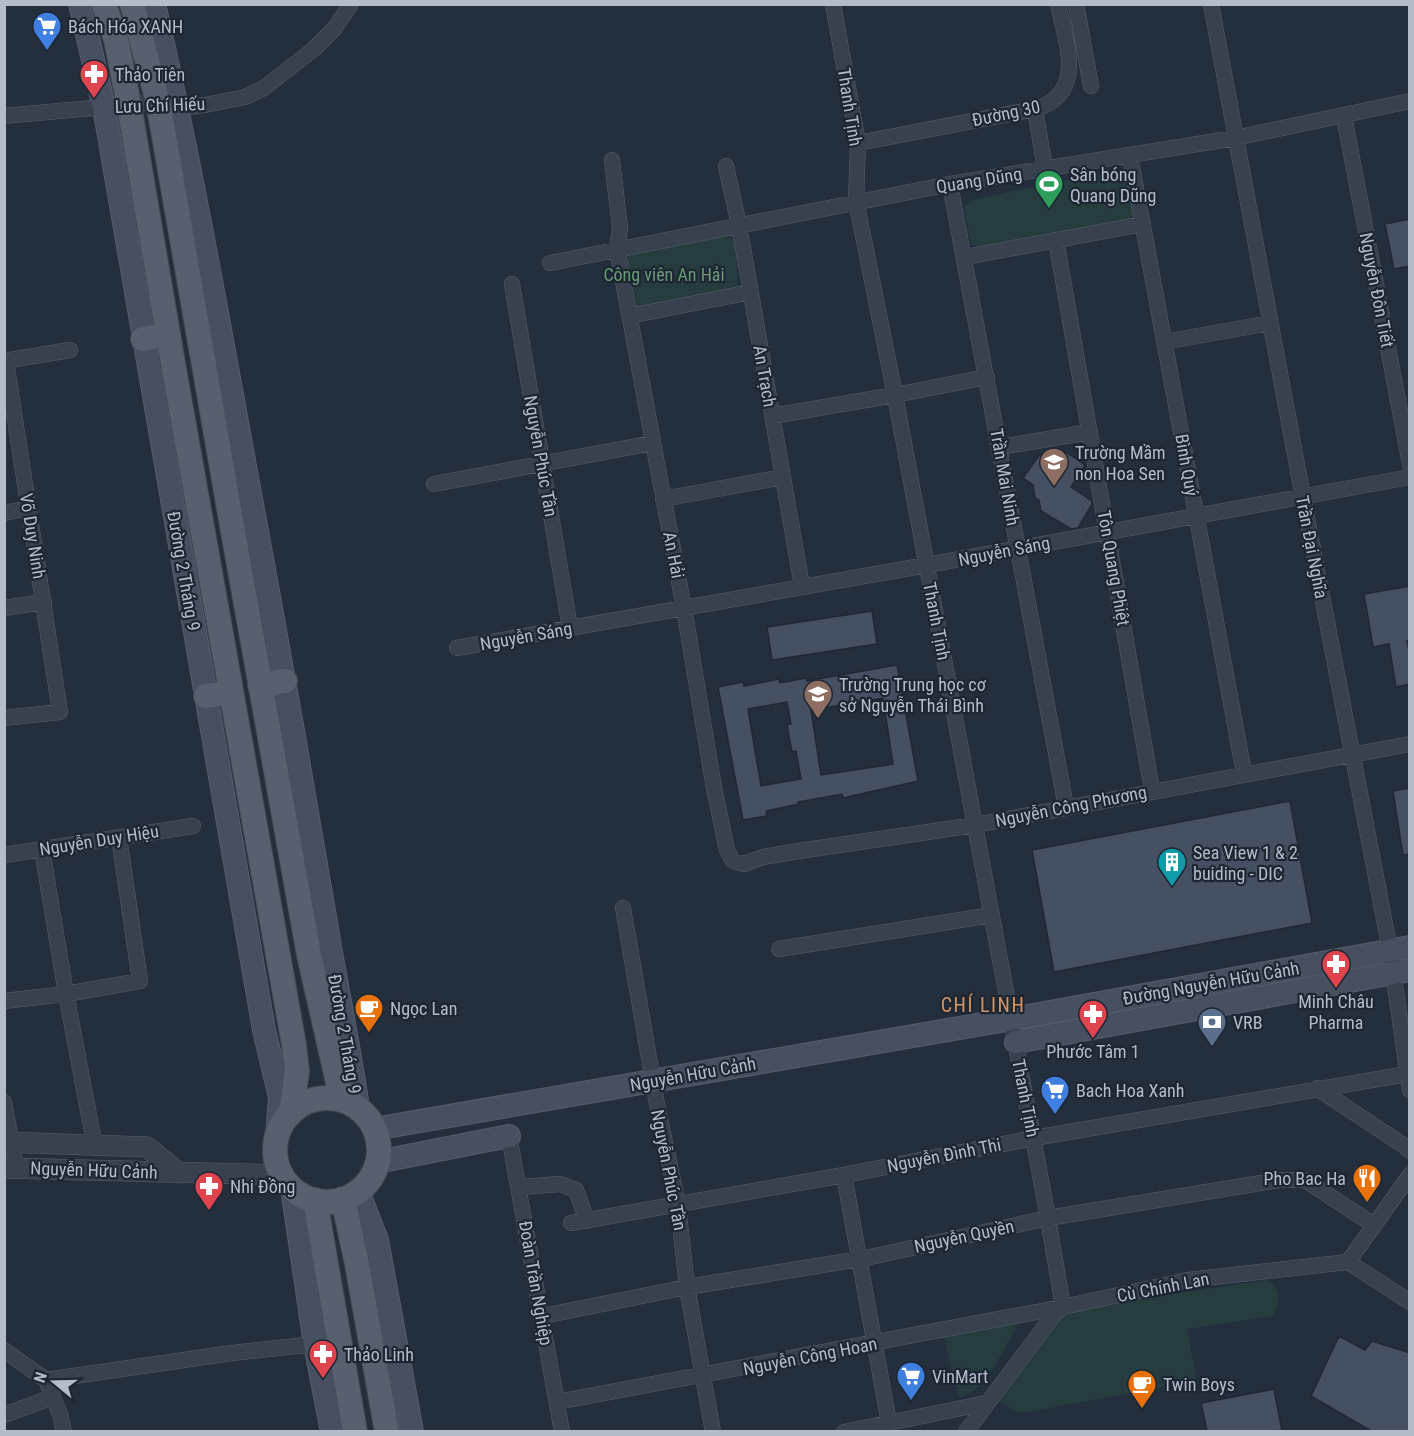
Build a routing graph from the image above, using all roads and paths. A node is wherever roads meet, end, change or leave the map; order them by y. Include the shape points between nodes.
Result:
1 (80, 4) edge
2 (104, 4) edge
3 (132, 4) edge
4 (154, 4) edge
5 (351, 4) edge
6 (833, 4) edge
7 (1058, 4) edge
8 (1076, 4) edge
9 (1211, 4) edge
10 (1091, 86) dead end
11 (1410, 101) edge
12 (129, 105) junction
13 (168, 105) junction
14 (104, 107) junction
15 (1035, 109) junction
16 (4, 116) edge
17 (1344, 116) junction
18 (1235, 138) junction
19 (858, 144) junction
20 (1130, 156) junction
21 (612, 160) dead end
22 (726, 166) dead end
23 (1045, 169) junction
24 (950, 184) junction
25 (856, 201) junction
26 (1143, 224) junction
27 (739, 225) junction
28 (1056, 240) junction
29 (617, 249) junction
30 (965, 257) junction
31 (550, 263) dead end
32 (512, 284) dead end
33 (751, 292) junction
34 (629, 316) junction
35 (208, 323) junction
36 (1270, 323) junction
37 (168, 334) junction
38 (143, 339) junction
39 (1164, 342) junction
40 (70, 350) dead end
41 (5, 361) edge
42 (987, 376) junction
43 (895, 395) junction
44 (772, 416) junction
45 (1090, 432) junction
46 (653, 443) junction
47 (999, 447) junction
48 (542, 464) junction
49 (1410, 464) edge
50 (783, 477) junction
51 (1410, 477) edge
52 (434, 484) dead end
53 (1303, 497) junction
54 (663, 499) junction
55 (29, 508) junction
56 (4, 513) edge
57 (1197, 515) junction
58 (1107, 531) junction
59 (1018, 548) junction
60 (927, 566) junction
61 (802, 586) junction
62 (44, 602) junction
63 (4, 608) edge
64 (684, 608) junction
65 (570, 628) junction
66 (457, 648) dead end
67 (285, 681) junction
68 (260, 685) junction
69 (231, 692) junction
70 (206, 696) junction
71 (4, 718) edge
72 (1410, 744) edge
73 (1353, 754) junction
74 (1244, 773) junction
75 (1152, 790) junction
76 (1066, 807) junction
77 (975, 825) junction
78 (193, 826) dead end
79 (119, 837) junction
80 (42, 850) junction
81 (4, 855) edge
82 (733, 861) joint
83 (623, 908) dead end
84 (992, 915) junction
85 (1400, 948) edge
86 (779, 949) dead end
87 (1402, 971) edge
88 (66, 994) junction
89 (4, 1001) edge
90 (1012, 1019) junction
91 (1016, 1042) junction
92 (1407, 1074) junction
93 (654, 1080) junction
94 (1317, 1088) junction
95 (1410, 1090) edge
96 (4, 1102) edge
97 (350, 1104) junction
98 (291, 1113) junction
99 (374, 1129) junction
100 (509, 1136) joint
101 (1034, 1137) junction
102 (277, 1138) junction
103 (8, 1142) edge
104 (95, 1146) junction
105 (1410, 1151) edge
106 (377, 1162) junction
107 (10, 1168) edge
108 (179, 1173) junction
109 (1410, 1174) edge
110 (844, 1175) junction
111 (287, 1182) junction
112 (519, 1187) junction
113 (351, 1195) junction
114 (315, 1200) junction
115 (678, 1205) junction
116 (1048, 1218) junction
117 (586, 1221) junction
118 (571, 1223) dead end
119 (1374, 1225) junction
120 (860, 1259) junction
121 (1348, 1262) junction
122 (687, 1287) junction
123 (1410, 1302) edge
124 (1063, 1307) junction
125 (543, 1316) junction
126 (315, 1344) junction
127 (873, 1344) junction
128 (4, 1350) edge
129 (703, 1376) junction
130 (46, 1380) junction
131 (53, 1397) junction
132 (557, 1402) junction
133 (986, 1403) junction
134 (4, 1415) edge
135 (889, 1423) junction
136 (64, 1431) edge
137 (332, 1431) edge
138 (355, 1431) edge
139 (387, 1431) edge
140 (412, 1431) edge
141 (562, 1431) edge
142 (713, 1431) edge
143 (844, 1431) edge
144 (966, 1431) edge

1 - 14 main road, Đường 2 Tháng 9
2 - 12 main road, Đường 2 Tháng 9
3 - 13 main road, Đường 2 Tháng 9
4 - 13 main road, Đường 2 Tháng 9
5 - 13 street, Lưu Chí Hiếu via 315,48 264,88 227,102
6 - 19 street, Thanh Tịnh
7 - 15 street, Đường 30 via 1070,66 1067,82 1059,97
8 - 10 street
9 - 18 street, Trần Đại Nghĩa
11 - 17 street, Quang Dũng
12 - 13 street, Lưu Chí Hiếu
12 - 14 street, Lưu Chí Hiếu
12 - 37 main road, Đường 2 Tháng 9
13 - 35 main road, Đường 2 Tháng 9
14 - 16 street, Lưu Chí Hiếu
14 - 38 main road, Đường 2 Tháng 9
15 - 19 street, Đường 30
15 - 23 street
17 - 18 street, Quang Dũng
17 - 49 street, Nguyễn Đôn Tiết
18 - 20 street, Quang Dũng
18 - 36 street, Trần Đại Nghĩa
19 - 25 street, Thanh Tịnh
20 - 23 street, Quang Dũng
20 - 26 street, Bình Quý
21 - 29 street, An Hải via 620,228
22 - 27 street, An Trạch
23 - 24 street, Quang Dũng
24 - 25 street, Quang Dũng
24 - 30 street, Trần Mai Ninh
25 - 27 street, Quang Dũng
25 - 43 street, Thanh Tịnh
26 - 28 street
26 - 39 street, Bình Quý
27 - 29 street, Quang Dũng
27 - 33 street, An Trạch
28 - 30 street
28 - 45 street, Tôn Quang Phiệt
29 - 31 street, Quang Dũng
29 - 34 street, An Hải
30 - 42 street, Trần Mai Ninh
32 - 48 street, Nguyễn Phúc Tần
33 - 34 street
33 - 44 street, An Trạch
34 - 46 street, An Hải
35 - 67 main road, Đường 2 Tháng 9
35 - 68 main road, Đường 2 Tháng 9
36 - 39 street
36 - 53 street, Trần Đại Nghĩa
37 - 38 main road
37 - 69 main road, Đường 2 Tháng 9
38 - 70 main road, Đường 2 Tháng 9
39 - 57 street, Bình Quý
40 - 41 street
41 - 55 street, Võ Duy Ninh
42 - 43 street
42 - 47 street, Trần Mai Ninh
43 - 44 street
43 - 60 street, Thanh Tịnh
44 - 50 street, An Trạch
45 - 47 street
45 - 58 street, Tôn Quang Phiệt
46 - 48 street
46 - 54 street, An Hải
47 - 59 street, Trần Mai Ninh
48 - 52 street
48 - 65 street, Nguyễn Phúc Tần
50 - 54 street
50 - 61 street, An Trạch
51 - 53 street, Nguyễn Sáng
53 - 57 street, Nguyễn Sáng
53 - 73 street, Trần Đại Nghĩa
54 - 64 street, An Hải
55 - 56 street
55 - 62 street, Võ Duy Ninh
57 - 58 street, Nguyễn Sáng
57 - 74 street, Bình Quý
58 - 59 street, Nguyễn Sáng
58 - 75 street, Tôn Quang Phiệt
59 - 60 street, Nguyễn Sáng
59 - 76 street, Trần Mai Ninh
60 - 61 street, Nguyễn Sáng
60 - 77 street, Thanh Tịnh
61 - 64 street, Nguyễn Sáng
62 - 63 street
62 - 71 street, Võ Duy Ninh via 60,712
64 - 65 street, Nguyễn Sáng
64 - 82 street, An Hải via 714,788 727,850
65 - 66 street, Nguyễn Sáng
67 - 68 main road
67 - 97 main road, Đường 2 Tháng 9 via 350,1048
68 - 97 main road, Đường 2 Tháng 9 via 309,955
69 - 70 main road
69 - 98 main road, Đường 2 Tháng 9 via 294,1045 297,1071
70 - 102 main road, Đường 2 Tháng 9 via 264,1030 280,1097
72 - 73 street, Nguyễn Công Phương
73 - 74 street, Nguyễn Công Phương
73 - 85 street, Trần Đại Nghĩa
74 - 75 street, Nguyễn Công Phương
75 - 76 street, Nguyễn Công Phương
76 - 77 street, Nguyễn Công Phương
77 - 82 street, Nguyễn Công Phương via 763,857 744,864
77 - 84 street, Thanh Tịnh
78 - 79 street, Nguyễn Duy Hiệu
79 - 80 street, Nguyễn Duy Hiệu
79 - 88 street via 140,981
80 - 81 street, Nguyễn Duy Hiệu
80 - 88 street
83 - 93 street, Nguyễn Phúc Tần
84 - 86 street
84 - 90 street, Thanh Tịnh
85 - 87 street, Trần Đại Nghĩa
85 - 90 main road, Đường Nguyễn Hữu Cảnh
87 - 91 main road, Đường Nguyễn Hữu Cảnh
87 - 92 street, Trần Đại Nghĩa
88 - 89 street
88 - 104 street
90 - 91 street, Thanh Tịnh
90 - 93 main road, Nguyễn Hữu Cảnh
91 - 101 street, Thanh Tịnh
92 - 94 street, Nguyễn Đình Thi
92 - 95 street, Trần Đại Nghĩa
93 - 99 main road, Nguyễn Hữu Cảnh
93 - 115 street, Nguyễn Phúc Tần
94 - 101 street, Nguyễn Đình Thi
94 - 105 street
96 - 103 street
97 - 98 main road via 332,1098 316,1099
97 - 99 main road via 368,1118
98 - 102 main road
99 - 106 main road
100 - 106 main road
100 - 112 street, Đoàn Trần Nghiệp
101 - 110 street, Nguyễn Đình Thi
101 - 116 street, Thanh Tịnh
102 - 111 main road via 276,1155
103 - 104 street, Nguyễn Hữu Cảnh
103 - 107 street
104 - 108 street, Nguyễn Hữu Cảnh via 147,1147
106 - 113 main road via 371,1177
107 - 108 street, Nguyễn Hữu Cảnh
108 - 111 street
109 - 119 street
110 - 115 street, Nguyễn Đình Thi
110 - 120 street
111 - 114 main road via 303,1196
111 - 126 main road
112 - 117 street via 560,1184 576,1190
112 - 125 street, Đoàn Trần Nghiệp
113 - 114 main road via 329,1202
113 - 139 main road via 357,1264
113 - 140 main road via 377,1240
114 - 138 main road
115 - 117 street, Nguyễn Đình Thi
115 - 122 street, Nguyễn Phúc Tần
116 - 119 street, Nguyễn Quyền via 1279,1180 1305,1180
116 - 120 street, Nguyễn Quyền
116 - 124 street, Thanh Tịnh
117 - 118 street, Nguyễn Đình Thi
119 - 121 street
120 - 122 street, Nguyễn Quyền
120 - 127 street
121 - 123 street
121 - 124 street, Cù Chính Lan via 1188,1280
122 - 125 street, Nguyễn Quyền
122 - 129 street, Nguyễn Phúc Tần
124 - 127 street, Nguyễn Công Hoan
124 - 133 street
125 - 132 street, Đoàn Trần Nghiệp
126 - 130 street
126 - 137 main road
127 - 129 street, Nguyễn Công Hoan
127 - 135 street
128 - 130 street
129 - 132 street, Nguyễn Công Hoan
129 - 142 street, Nguyễn Phúc Tần
130 - 131 street
131 - 134 street
131 - 136 street
132 - 141 street, Đoàn Trần Nghiệp
133 - 135 street
133 - 144 street
135 - 143 street

